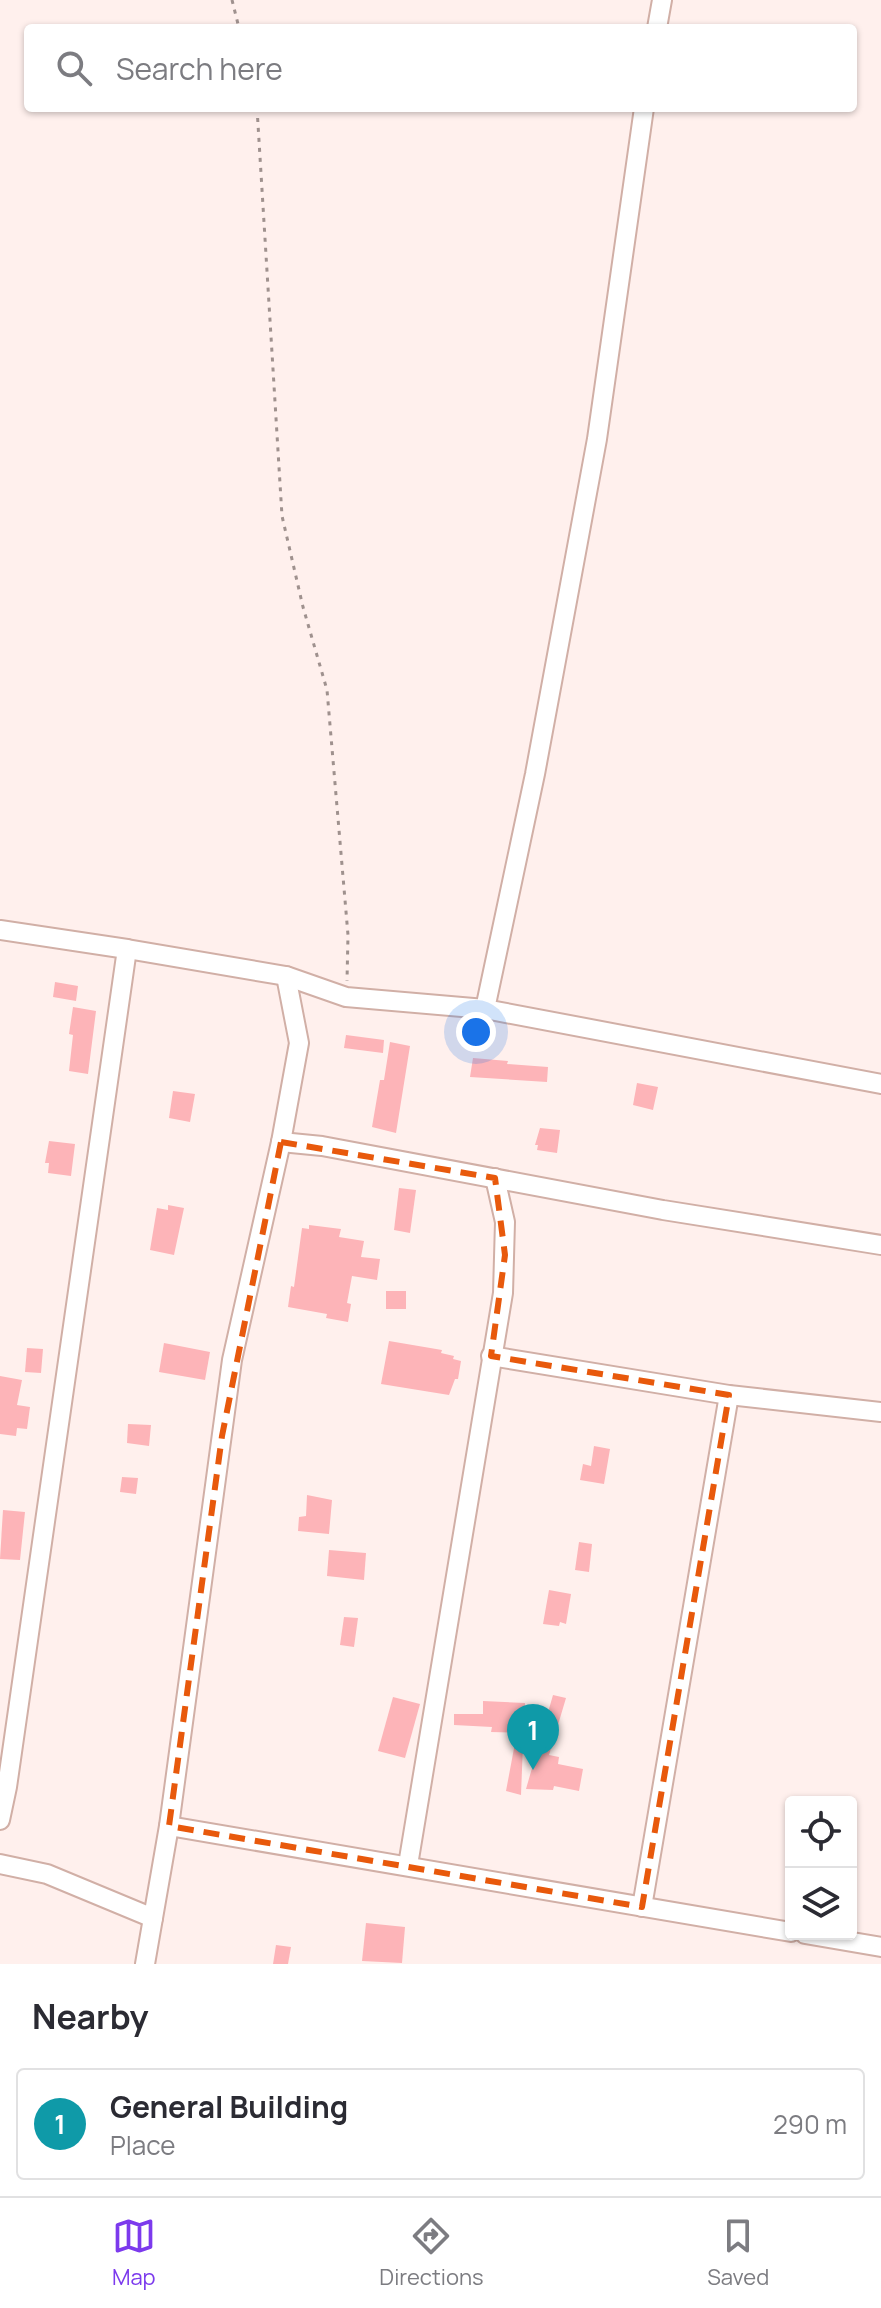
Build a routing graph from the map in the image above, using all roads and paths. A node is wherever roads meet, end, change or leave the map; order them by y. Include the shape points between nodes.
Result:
1 (232, 0) edge
2 (662, 0) edge
3 (238, 24) edge
4 (658, 24) edge
5 (257, 112) edge
6 (643, 112) edge
7 (0, 930) edge
8 (127, 949) junction
9 (286, 976) junction
10 (346, 997) junction
11 (485, 1009) junction
12 (881, 1084) edge
13 (281, 1142) junction
14 (495, 1178) junction
15 (881, 1245) edge
16 (491, 1356) junction
17 (729, 1395) junction
18 (881, 1412) edge
19 (0, 1820) edge
20 (169, 1826) junction
21 (0, 1864) edge
22 (408, 1865) junction
23 (642, 1907) junction
24 (153, 1918) junction
25 (785, 1931) edge
26 (840, 1940) edge
27 (881, 1947) edge
28 (145, 1964) edge

1 - 3 path
2 - 4 street
5 - 10 path via 282,516 327,690 348,935
6 - 11 street via 597,439
7 - 8 street
8 - 9 street
8 - 19 street
9 - 10 street
9 - 13 street via 299,1043
10 - 11 street
11 - 12 street
13 - 14 street
13 - 20 street via 232,1360
14 - 15 street
14 - 16 street via 505,1222 505,1255
16 - 17 street
16 - 22 street
17 - 18 street
17 - 23 street
20 - 22 street
20 - 24 street
21 - 24 street via 47,1874
22 - 23 street
23 - 25 street
24 - 28 street
26 - 27 street

